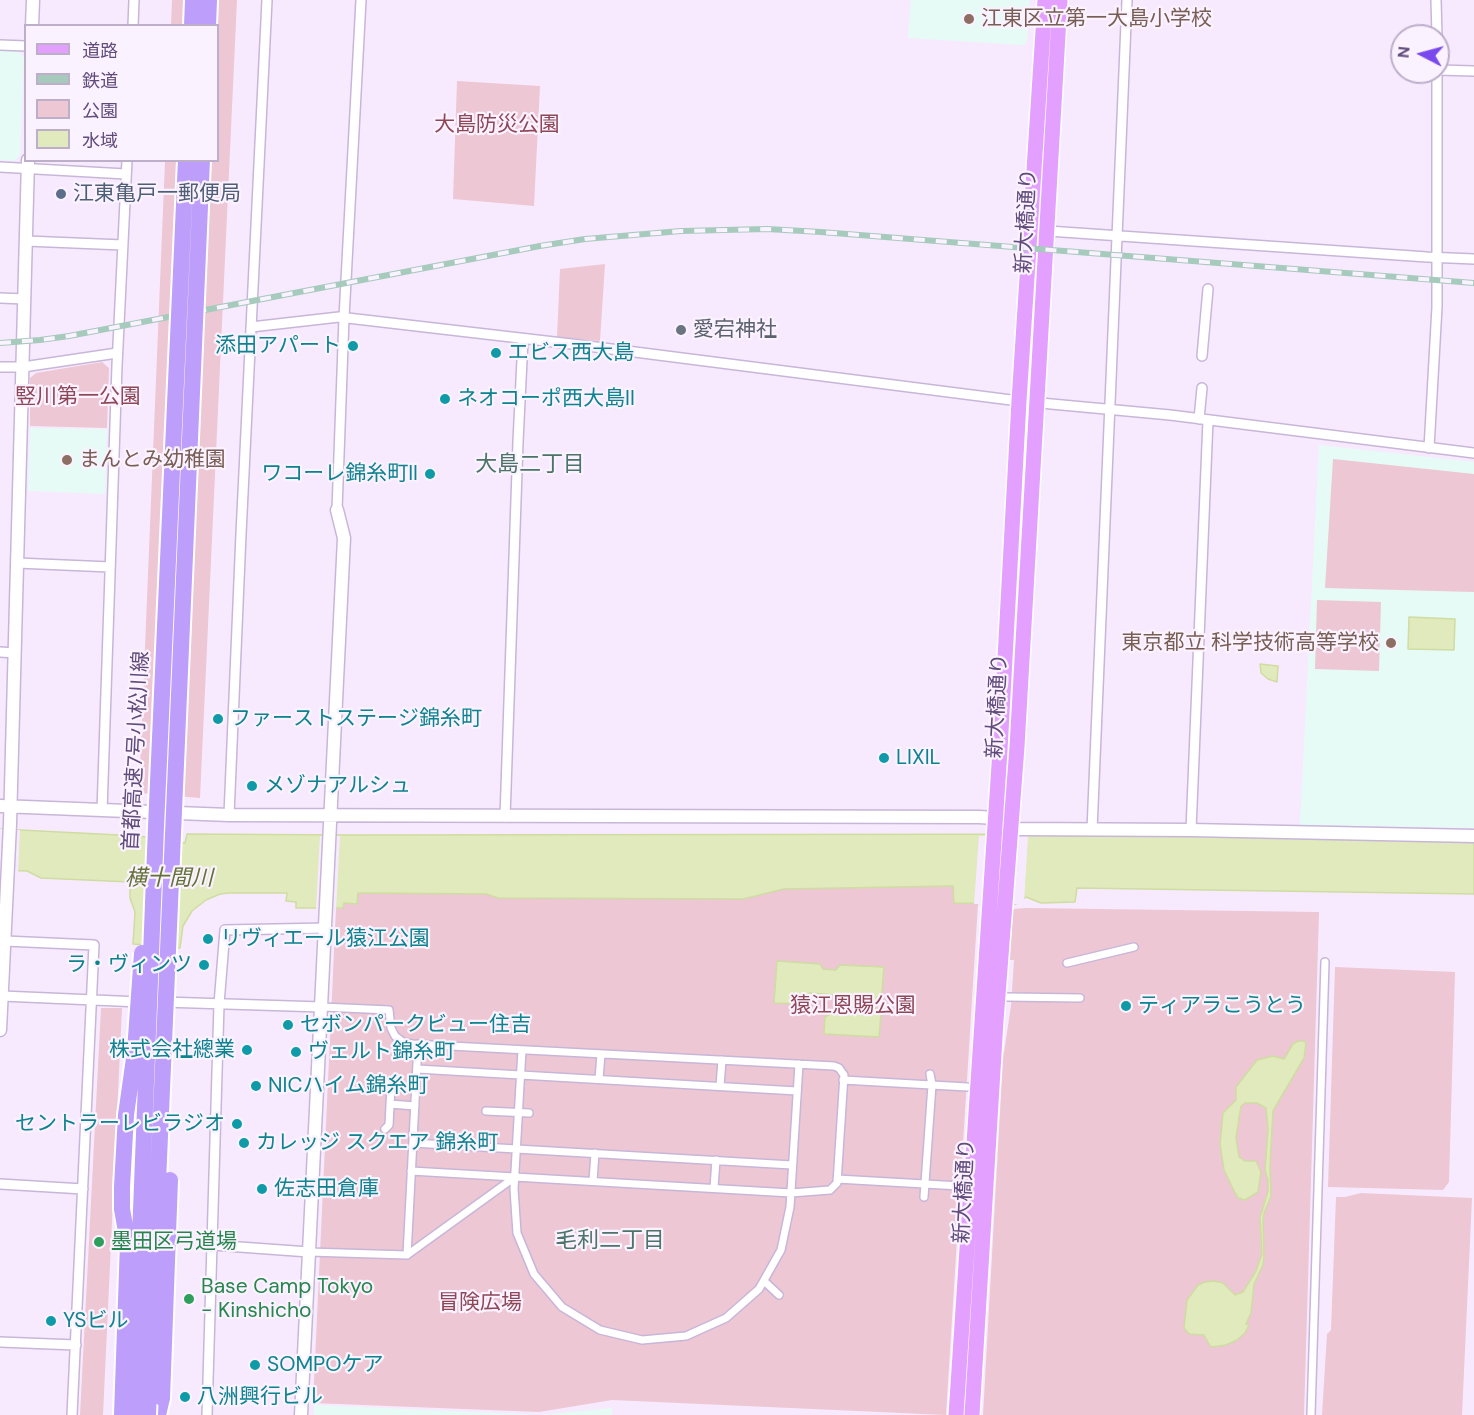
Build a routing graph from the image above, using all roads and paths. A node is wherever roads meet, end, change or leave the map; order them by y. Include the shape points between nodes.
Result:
1 (33, 0) edge
2 (134, 0) edge
3 (193, 0) edge
4 (209, 0) edge
5 (267, 0) edge
6 (361, 0) edge
7 (1045, 0) edge
8 (1060, 0) edge
9 (1127, 0) edge
10 (1436, 0) edge
11 (32, 24) edge
12 (133, 24) edge
13 (192, 24) edge
14 (207, 24) edge
15 (1437, 24) edge
16 (0, 45) edge
17 (24, 46) edge
18 (1450, 71) edge
19 (1474, 71) edge
20 (1437, 84) edge
21 (127, 162) edge
22 (186, 162) edge
23 (202, 162) edge
24 (28, 164) edge
25 (0, 167) edge
26 (126, 174) junction
27 (1048, 231) junction
28 (1116, 236) junction
29 (26, 241) junction
30 (123, 245) junction
31 (1438, 258) junction
32 (1474, 259) edge
33 (1208, 289) dead end
34 (0, 297) edge
35 (25, 299) junction
36 (344, 318) junction
37 (251, 327) junction
38 (523, 339) junction
39 (117, 353) junction
40 (1202, 356) dead end
41 (0, 367) edge
42 (23, 367) junction
43 (1202, 387) dead end
44 (1019, 401) junction
45 (1036, 402) junction
46 (1110, 408) junction
47 (1203, 419) junction
48 (1429, 448) junction
49 (1474, 453) edge
50 (337, 510) joint
51 (17, 563) junction
52 (110, 567) junction
53 (0, 652) edge
54 (15, 653) junction
55 (5, 807) edge
56 (102, 811) junction
57 (332, 814) junction
58 (229, 815) junction
59 (505, 817) junction
60 (995, 818) junction
61 (156, 827) junction
62 (1092, 830) junction
63 (1191, 830) junction
64 (1010, 831) junction
65 (1474, 836) edge
66 (168, 922) junction
67 (326, 928) junction
68 (5, 941) junction
69 (1134, 947) dead end
70 (1325, 962) dead end
71 (1067, 963) dead end
72 (2, 996) junction
73 (1007, 997) dead end
74 (1080, 998) dead end
75 (93, 1000) junction
76 (219, 1004) junction
77 (322, 1006) junction
78 (0, 1030) edge
79 (418, 1044) junction
80 (522, 1050) junction
81 (601, 1054) junction
82 (722, 1060) junction
83 (799, 1064) junction
84 (417, 1069) junction
85 (930, 1074) dead end
86 (521, 1075) junction
87 (599, 1079) junction
88 (843, 1080) junction
89 (386, 1081) dead end
90 (932, 1085) junction
91 (720, 1086) junction
92 (967, 1087) dead end
93 (797, 1091) junction
94 (390, 1104) junction
95 (415, 1106) junction
96 (486, 1111) dead end
97 (518, 1113) junction
98 (529, 1113) dead end
99 (385, 1129) dead end
100 (413, 1143) junction
101 (516, 1149) junction
102 (595, 1153) junction
103 (716, 1160) junction
104 (792, 1165) junction
105 (411, 1171) junction
106 (515, 1177) junction
107 (837, 1179) junction
108 (593, 1181) junction
109 (0, 1184) edge
110 (925, 1184) junction
111 (960, 1186) dead end
112 (714, 1188) junction
113 (83, 1189) junction
114 (791, 1193) junction
115 (924, 1197) dead end
116 (212, 1245) junction
117 (309, 1252) junction
118 (407, 1255) junction
119 (764, 1281) junction
120 (779, 1295) dead end
121 (0, 1342) edge
122 (76, 1345) junction
123 (72, 1415) edge
124 (122, 1415) edge
125 (133, 1415) edge
126 (148, 1415) edge
127 (159, 1415) edge
128 (207, 1415) edge
129 (301, 1415) edge
130 (956, 1415) edge
131 (972, 1415) edge
132 (1311, 1415) edge

1 - 11 street
2 - 12 street
3 - 13 highway
4 - 14 highway
5 - 37 street
6 - 36 street
7 - 44 main road, 新大橋通り
8 - 27 main road, 新大橋通り
9 - 28 street
10 - 15 street
16 - 17 street
18 - 19 street
20 - 31 street
21 - 26 street
22 - 61 highway, 首都高速7号小松川線, bridge
23 - 66 highway, 首都高速7号小松川線, bridge
24 - 25 street
24 - 26 street
24 - 29 street
26 - 30 street
27 - 28 street
27 - 45 main road, 新大橋通り
28 - 31 street
28 - 46 street
29 - 30 street
29 - 35 street
30 - 39 street
31 - 32 street
31 - 48 street
33 - 40 street
34 - 35 street
35 - 42 street
36 - 37 street
36 - 38 street
36 - 50 street
37 - 58 street
38 - 44 street
38 - 59 street
39 - 42 street
39 - 52 street
41 - 42 street
42 - 51 street
43 - 47 street
44 - 45 street
44 - 60 main road, 新大橋通り
45 - 46 street
45 - 64 main road, 新大橋通り
46 - 47 street
46 - 62 street
47 - 48 street
47 - 63 street
48 - 49 street
50 - 57 street via 344,538
51 - 52 street
51 - 54 street
52 - 56 street
53 - 54 street
54 - 55 street
55 - 56 street
55 - 68 street via 10,824
56 - 58 street
57 - 58 street
57 - 59 street
57 - 67 street
59 - 60 street
60 - 64 street
60 - 130 main road, 新大橋通り
61 - 124 highway, bridge via 124,1146 122,1209 128,1243
61 - 125 highway, 首都高速7号小松川線, bridge
62 - 63 street
62 - 64 street
63 - 65 street
64 - 131 main road, 新大橋通り
66 - 126 highway, 首都高速7号小松川線, bridge
66 - 127 highway, bridge via 177,969
67 - 76 street via 225,930
67 - 77 street
68 - 72 street
68 - 75 street via 94,945
69 - 71 street
70 - 132 street
72 - 75 street
72 - 78 street
73 - 74 street
75 - 76 street
75 - 113 street
76 - 77 street
76 - 116 street
77 - 79 street via 389,1010 395,1036 403,1042
77 - 117 street
79 - 80 street
79 - 84 street
80 - 81 street
80 - 86 street
81 - 82 street
81 - 87 street
82 - 83 street
82 - 91 street
83 - 88 street via 839,1068
83 - 93 street
84 - 86 street
84 - 95 street
85 - 90 street
86 - 87 street
86 - 97 street
87 - 91 street
88 - 90 street
88 - 107 street
89 - 94 street via 391,1086
90 - 92 street
90 - 110 street
91 - 93 street
93 - 104 street
94 - 95 street
94 - 99 street via 389,1125
95 - 100 street
96 - 97 street
97 - 98 street
97 - 101 street
100 - 101 street
100 - 105 street
101 - 102 street
101 - 106 street
102 - 103 street
102 - 108 street
103 - 104 street
103 - 112 street
104 - 114 street
105 - 106 street
105 - 118 street
106 - 108 street
106 - 118 street
106 - 119 street via 517,1233 534,1274 562,1307 600,1330 642,1340 686,1336 726,1318
107 - 110 street
107 - 114 street via 835,1188 830,1190
108 - 112 street
109 - 113 street
110 - 111 street
110 - 115 street
112 - 114 street
113 - 122 street
114 - 119 street via 781,1251
116 - 117 street
116 - 128 street
117 - 118 street
117 - 129 street
119 - 120 street
121 - 122 street
122 - 123 street

